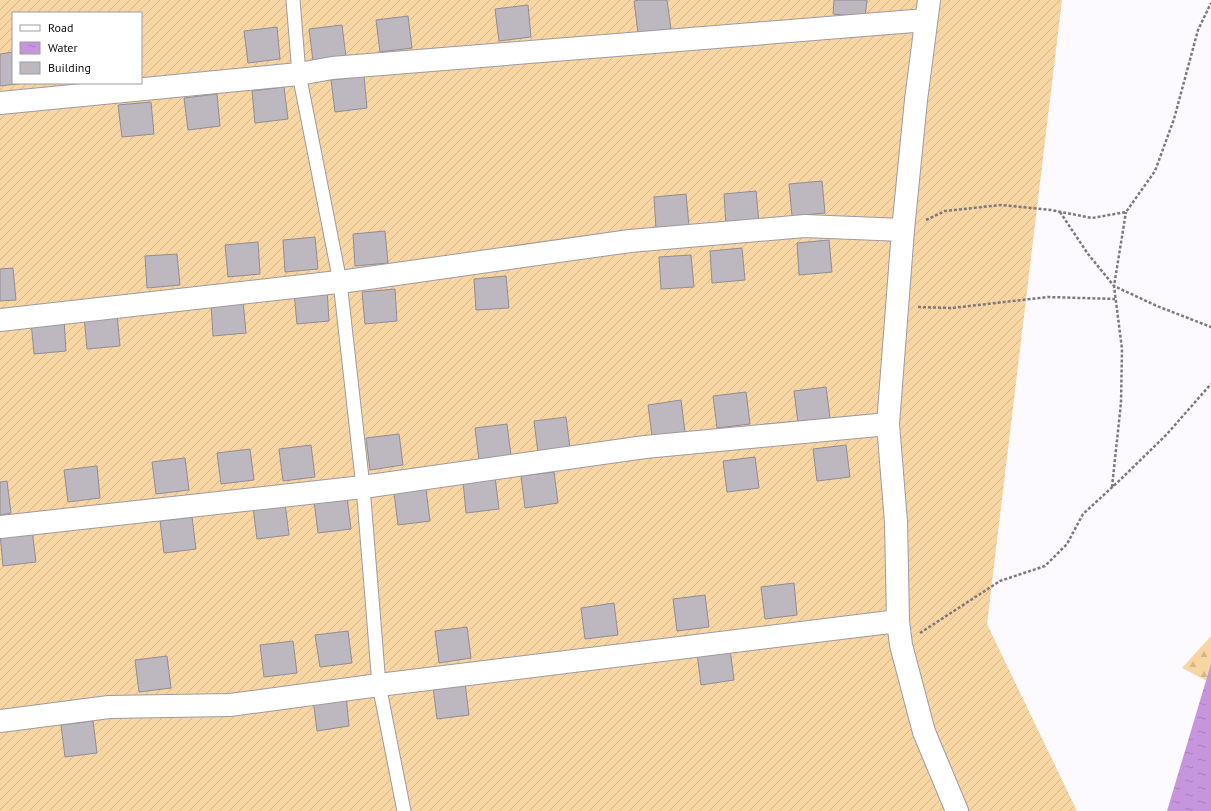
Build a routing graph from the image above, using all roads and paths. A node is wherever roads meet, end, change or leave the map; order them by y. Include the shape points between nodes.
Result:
1 (293, 0) edge
2 (1211, 4) edge
3 (927, 10) edge
4 (299, 74) junction
5 (0, 103) edge
6 (1059, 212) junction
7 (1126, 212) junction
8 (903, 230) junction
9 (340, 282) junction
10 (1114, 286) junction
11 (1115, 299) junction
12 (898, 306) junction
13 (0, 320) edge
14 (1211, 327) edge
15 (1211, 384) edge
16 (888, 424) junction
17 (363, 487) junction
18 (1112, 488) junction
19 (0, 527) edge
20 (898, 621) junction
21 (901, 645) junction
22 (379, 684) junction
23 (0, 721) edge
24 (404, 811) edge
25 (957, 811) edge

1 - 4 lane
2 - 7 path via 1198,30 1174,120 1154,171
3 - 4 street via 332,68
3 - 8 street
4 - 5 street
4 - 9 lane
6 - 7 path via 1092,218
6 - 8 path via 1001,205 980,207 945,212
6 - 10 path
7 - 10 path
8 - 9 street via 805,226 630,241
8 - 12 street
9 - 13 street
9 - 17 lane
10 - 11 path
10 - 14 path
11 - 12 path via 1048,297 952,308
11 - 18 path via 1122,349 1121,403
12 - 16 street
15 - 18 path via 1167,434
16 - 17 street via 645,447
16 - 20 street via 896,522
17 - 19 street
17 - 22 lane
18 - 21 path via 1083,514 1067,544 1045,566 1000,581
20 - 21 street
20 - 22 street
21 - 25 street via 924,732
22 - 23 street via 230,705 109,707
22 - 24 lane

